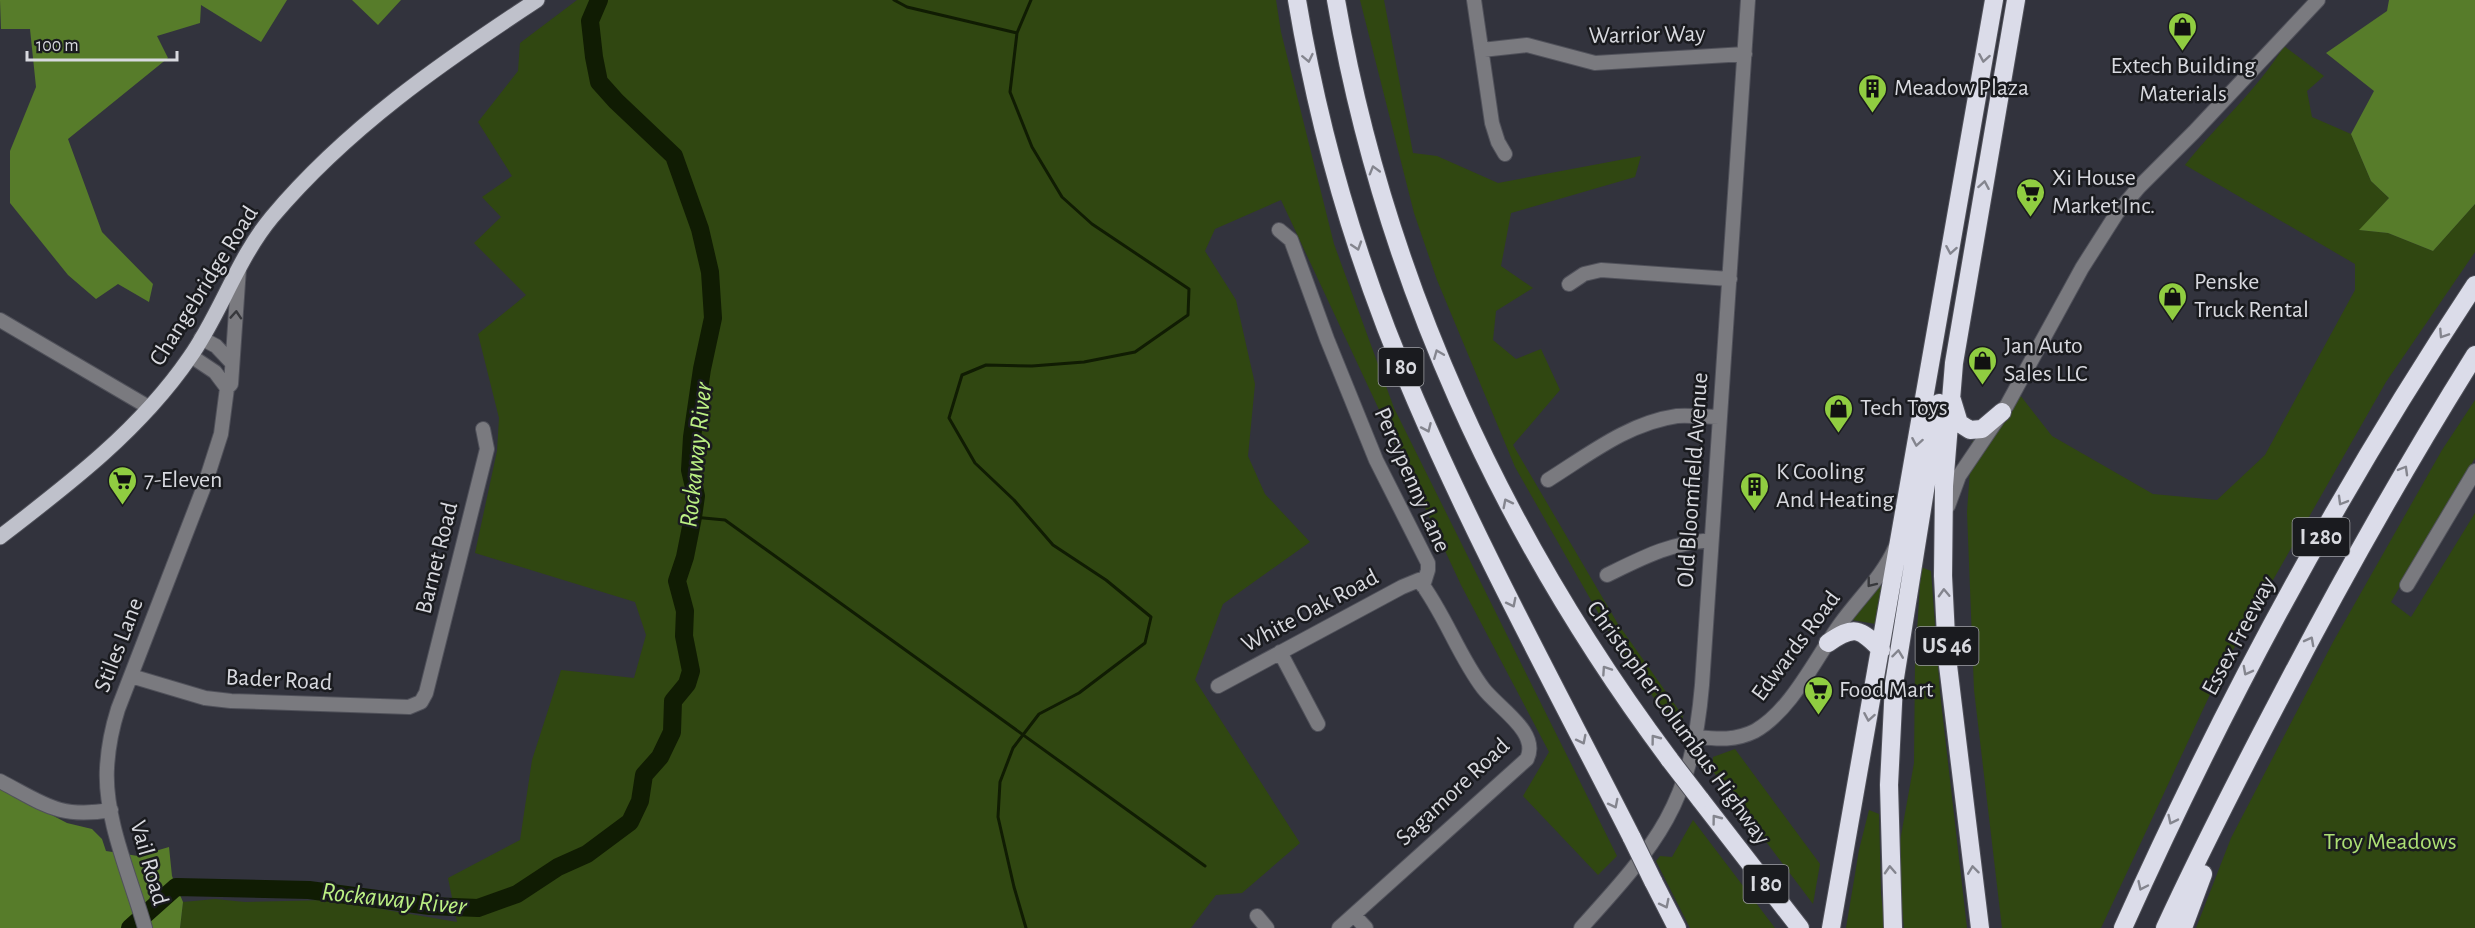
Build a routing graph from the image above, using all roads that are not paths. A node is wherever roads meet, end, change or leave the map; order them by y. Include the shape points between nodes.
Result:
1 (537, 0) edge
2 (1297, 0) edge
3 (1336, 0) edge
4 (1474, 0) edge
5 (1748, 0) edge
6 (1994, 0) edge
7 (2016, 0) edge
8 (2318, 0) edge
9 (1482, 50) junction
10 (1745, 54) junction
11 (1505, 154) dead end
12 (1279, 230) dead end
13 (239, 268) junction
14 (1730, 279) junction
15 (1569, 284) dead end
16 (2475, 285) edge
17 (0, 320) edge
18 (201, 338) junction
19 (2475, 355) edge
20 (191, 356) junction
21 (232, 363) junction
22 (1954, 363) junction
23 (227, 388) junction
24 (1951, 393) junction
25 (150, 408) junction
26 (2002, 412) junction
27 (1719, 417) junction
28 (483, 429) dead end
29 (2475, 471) edge
30 (1548, 480) dead end
31 (1901, 533) junction
32 (0, 537) edge
33 (1711, 540) junction
34 (1943, 541) junction
35 (1607, 575) dead end
36 (2407, 585) dead end
37 (1423, 586) junction
38 (1828, 643) junction
39 (1881, 650) junction
40 (1280, 652) junction
41 (130, 676) junction
42 (1218, 686) dead end
43 (424, 696) joint
44 (1318, 724) dead end
45 (1696, 737) junction
46 (2243, 767) junction
47 (0, 781) edge
48 (111, 810) junction
49 (1732, 840) junction
50 (1354, 915) junction
51 (1257, 916) dead end
52 (1589, 925) edge
53 (145, 928) edge
54 (1267, 928) edge
55 (1339, 928) edge
56 (1366, 928) edge
57 (1677, 928) edge
58 (1784, 928) edge
59 (1800, 928) edge
60 (1831, 928) edge
61 (1893, 928) edge
62 (1980, 928) edge
63 (2123, 928) edge
64 (2165, 928) edge
65 (2183, 928) edge

1 - 13 main road, Changebridge Road via 420,78 370,119 271,218 252,242
2 -> 57 highway, I 80, bridge via 1339,187 1401,366 1495,569
49 -> 3 highway, Christopher Columbus Highway / I 80, bridge via 1615,684 1557,594 1498,486 1450,385 1410,282 1376,176
4 - 9 street
5 - 10 street, Old Bloomfield Avenue
6 -> 31 highway, US 46
22 -> 7 highway, US 46
8 - 26 street via 2117,213
9 - 10 street, Warrior Way via 1527,45 1595,63
9 - 11 street via 1492,123
10 - 14 street, Old Bloomfield Avenue
12 - 37 street, Percypenny Lane via 1291,240 1376,460 1424,553 1428,570
13 - 18 main road, Changebridge Road
21 -> 13 street, Stiles Lane
14 - 15 street via 1601,270 1584,274
14 - 27 street, Old Bloomfield Avenue
16 -> 63 highway, Essex Freeway / I 280 via 2366,459 2294,585 2211,741
17 - 25 street
18 - 20 main road, Changebridge Road
18 - 21 street
46 -> 19 highway, I 280 via 2379,513
20 - 23 street via 215,372
20 - 25 main road, Changebridge Road
21 - 23 street, Stiles Lane via 231,384
22 - 24 highway, US 46
61 -> 22 highway via 1889,809 1894,684 1944,373
23 - 41 street, Stiles Lane via 221,434 205,484
24 - 26 highway via 1959,423 1970,430 1982,429
24 - 34 highway, US 46
25 - 32 main road, Changebridge Road via 86,470
26 - 34 street via 1959,476 1948,506
27 - 30 street via 1680,416 1641,425
27 - 33 street, Old Bloomfield Avenue
28 - 43 street, Barnet Road via 487,449
29 - 36 street
31 -> 38 street, Edwards Road via 1887,563
31 - 39 highway, US 46
33 - 35 street via 1660,550
33 - 45 street, Old Bloomfield Avenue
62 -> 34 highway, US 46 via 1947,657
37 - 40 street, White Oak Road via 1419,580 1402,587
37 - 50 street, Sagamore Road via 1484,690 1526,733 1530,753
38 - 39 highway via 1846,632 1857,631
38 - 45 street, Edwards Road via 1769,721 1738,738
39 -> 60 highway, US 46
40 - 42 street, White Oak Road
40 - 44 street
41 - 43 street, Bader Road via 205,698 231,701 409,707 421,702
41 - 48 street, Stiles Lane via 111,732 107,768
45 - 52 street, Old Bloomfield Avenue via 1682,789 1666,824
46 - 64 highway
46 - 65 highway
47 - 48 street via 64,812
48 - 53 street, Vail Road
49 - 58 highway via 1737,864
49 - 59 highway, Christopher Columbus Highway / I 80
50 - 55 street, Sagamore Road
50 - 56 street
51 - 54 street

